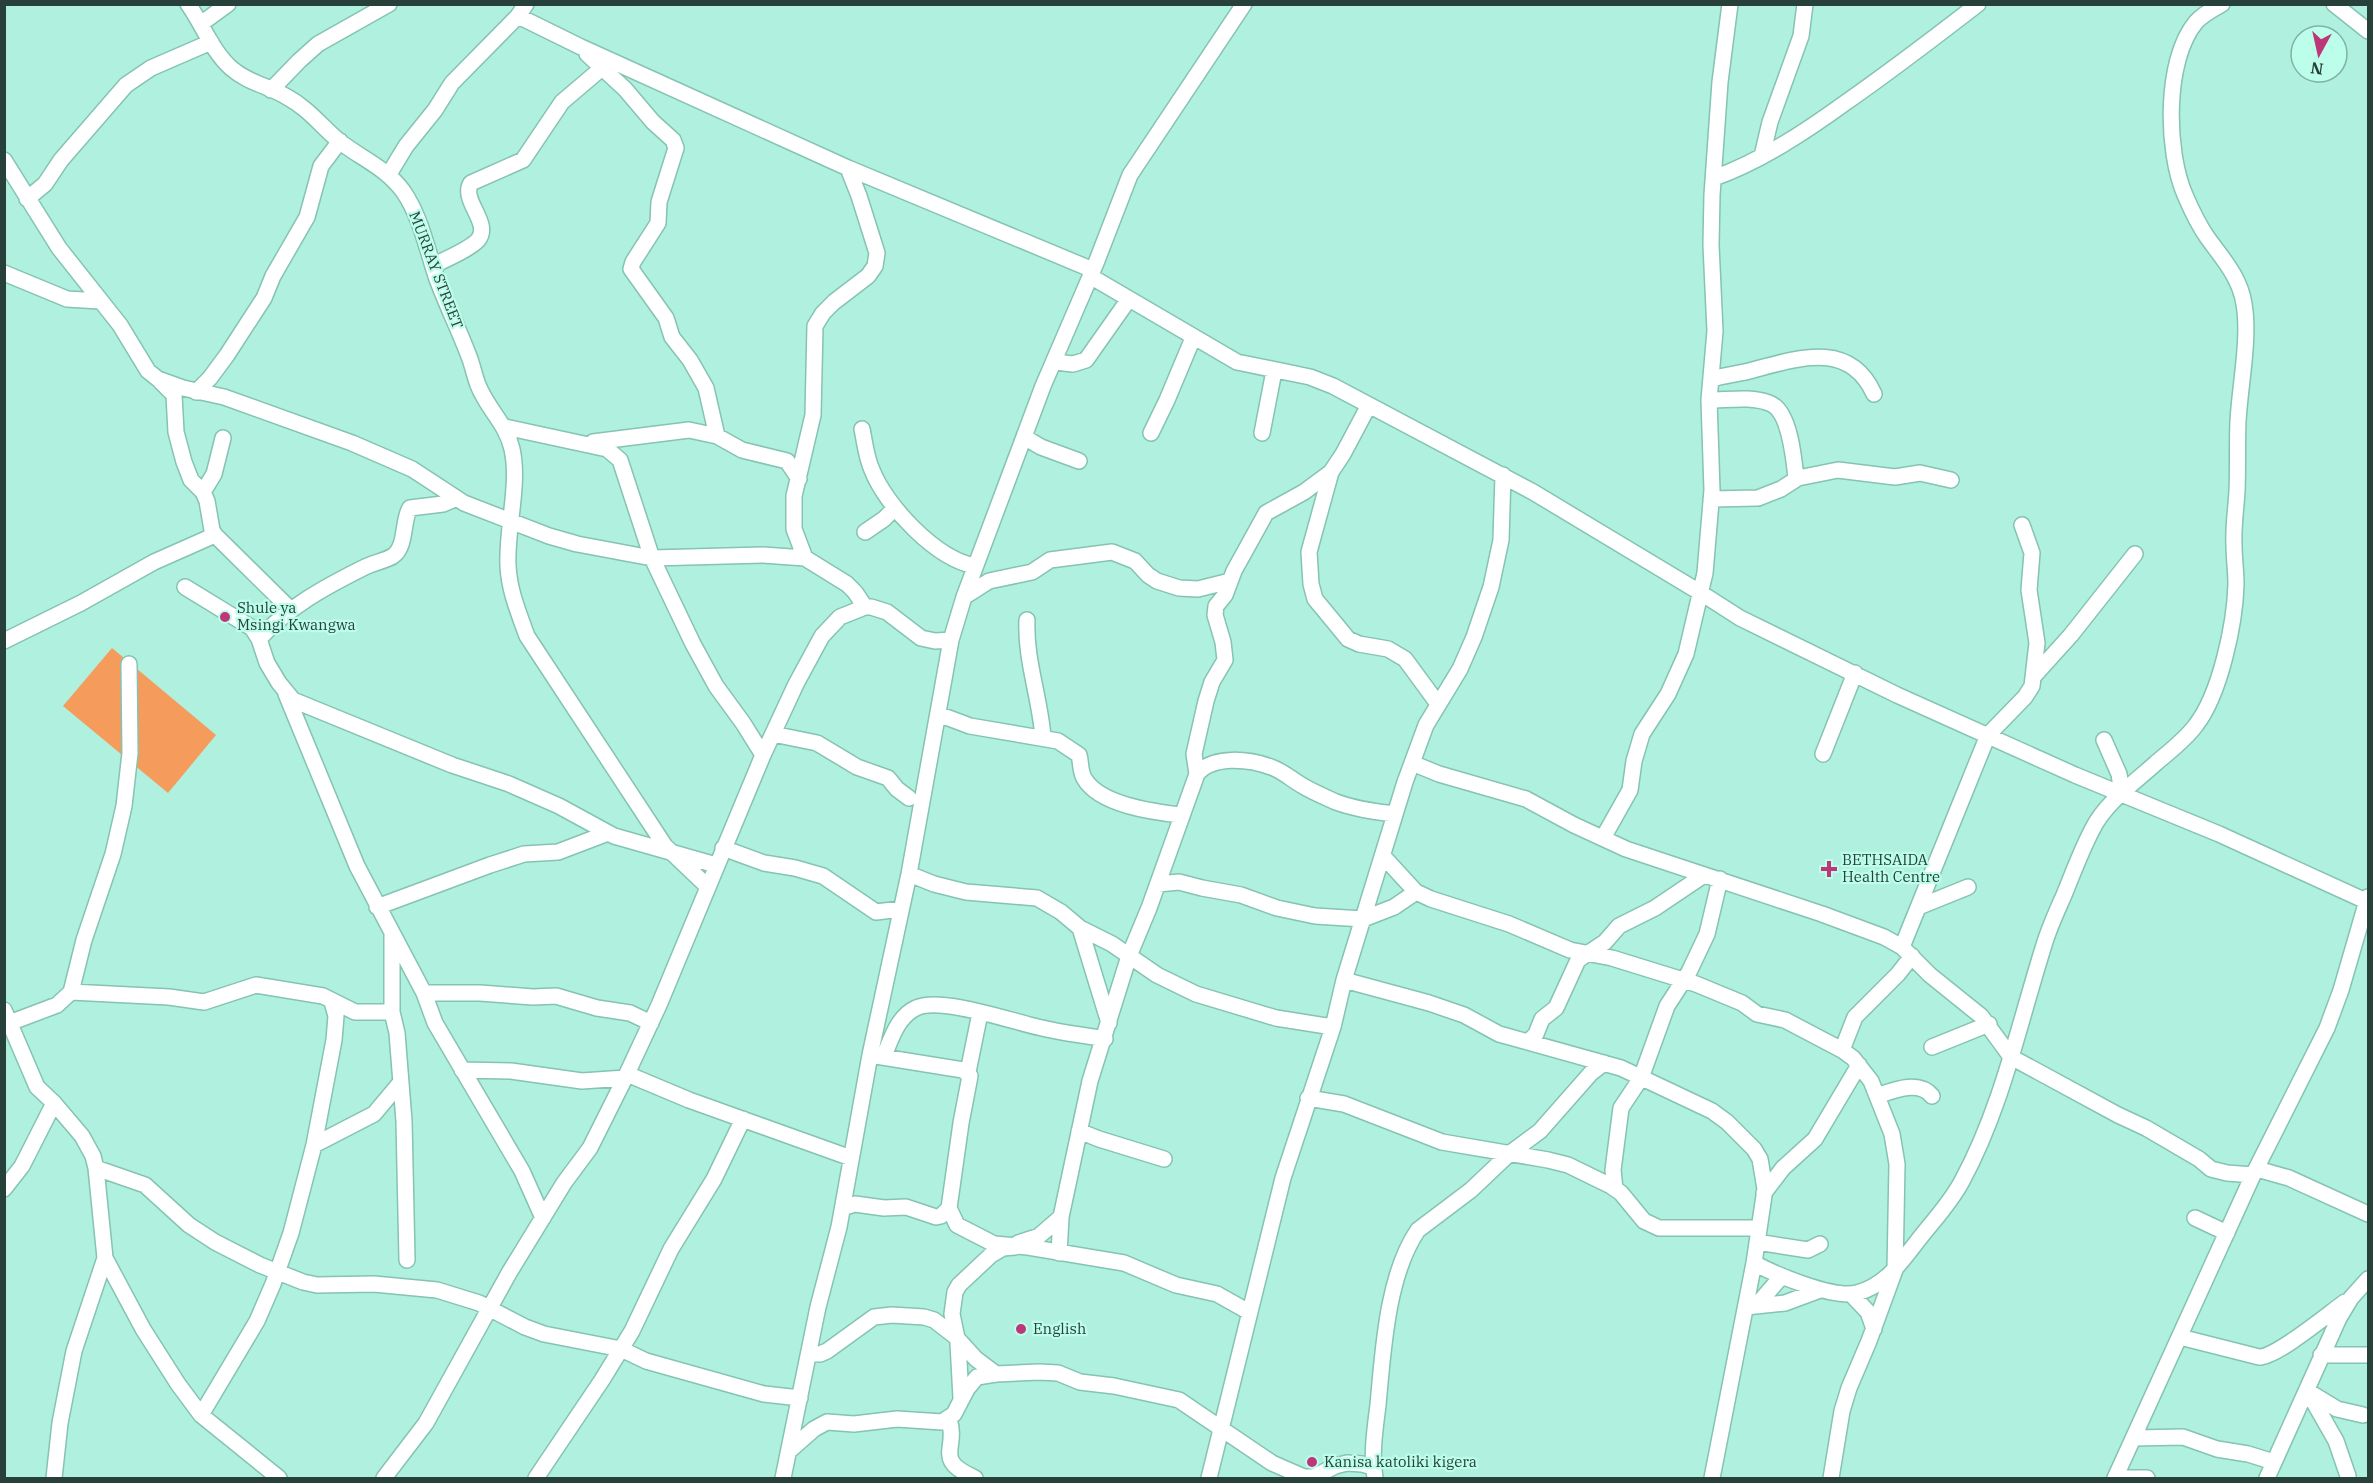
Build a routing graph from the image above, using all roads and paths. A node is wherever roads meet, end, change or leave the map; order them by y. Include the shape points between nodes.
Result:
1 (188, 4) edge
2 (228, 4) edge
3 (388, 4) edge
4 (1245, 4) edge
5 (1730, 4) edge
6 (1805, 4) edge
7 (1978, 4) edge
8 (2222, 4) edge
9 (2334, 4) edge
10 (521, 8) edge
11 (202, 23) junction
12 (2367, 27) edge
13 (211, 42) junction
14 (581, 47) junction
15 (602, 68) junction
16 (271, 90) junction
17 (340, 141) junction
18 (1762, 156) junction
19 (4, 160) edge
20 (848, 168) junction
21 (389, 174) junction
22 (1714, 177) junction
23 (27, 200) junction
24 (433, 266) junction
25 (4, 273) edge
26 (1092, 273) junction
27 (1129, 299) junction
28 (100, 301) junction
29 (1193, 338) junction
30 (1054, 362) junction
31 (1274, 371) junction
32 (158, 379) junction
33 (1712, 379) junction
34 (195, 392) junction
35 (1874, 394) dead end
36 (1709, 400) junction
37 (1369, 405) junction
38 (505, 427) junction
39 (862, 429) dead end
40 (1151, 433) dead end
41 (1262, 433) dead end
42 (717, 436) junction
43 (1024, 437) junction
44 (223, 438) dead end
45 (634, 438) junction
46 (587, 443) junction
47 (1079, 461) dead end
48 (795, 462) junction
49 (623, 465) junction
50 (1331, 472) junction
51 (1503, 476) junction
52 (1796, 479) junction
53 (1951, 480) dead end
54 (202, 492) junction
55 (455, 499) junction
56 (1711, 499) junction
57 (895, 508) junction
58 (511, 521) junction
59 (2022, 525) dead end
60 (865, 532) dead end
61 (215, 535) junction
62 (2135, 554) dead end
63 (652, 558) junction
64 (805, 558) junction
65 (975, 567) junction
66 (1230, 581) junction
67 (185, 587) dead end
68 (1701, 593) junction
69 (964, 597) junction
70 (865, 607) junction
71 (290, 609) junction
72 (1027, 620) dead end
73 (259, 639) junction
74 (951, 640) junction
75 (4, 641) edge
76 (129, 664) dead end
77 (1855, 674) junction
78 (2034, 676) junction
79 (286, 694) junction
80 (1438, 704) junction
81 (938, 714) junction
82 (773, 734) junction
83 (1989, 735) junction
84 (1043, 737) junction
85 (2104, 740) dead end
86 (1823, 754) dead end
87 (763, 755) junction
88 (1412, 763) junction
89 (1197, 774) junction
90 (2122, 793) junction
91 (909, 798) dead end
92 (1395, 814) junction
93 (1181, 815) junction
94 (608, 833) junction
95 (1603, 838) junction
96 (723, 848) junction
97 (670, 853) junction
98 (1383, 856) junction
99 (716, 865) junction
100 (909, 874) junction
101 (1704, 875) junction
102 (1720, 879) junction
103 (1158, 884) junction
104 (708, 887) junction
105 (1968, 887) dead end
106 (1416, 892) junction
107 (2368, 900) edge
108 (1921, 906) junction
109 (377, 907) junction
110 (901, 909) junction
111 (1363, 919) junction
112 (1080, 928) junction
113 (392, 930) junction
114 (1907, 951) junction
115 (1586, 954) junction
116 (1129, 956) junction
117 (1344, 980) junction
118 (1684, 980) junction
119 (71, 992) junction
120 (424, 993) junction
121 (332, 1002) junction
122 (392, 1012) junction
123 (980, 1013) junction
124 (7, 1019) edge
125 (651, 1023) junction
126 (1109, 1023) junction
127 (1989, 1024) junction
128 (1333, 1027) junction
129 (1105, 1039) junction
130 (1528, 1041) junction
131 (1932, 1047) dead end
132 (1842, 1050) junction
133 (877, 1056) junction
134 (2011, 1057) junction
135 (1604, 1063) junction
136 (1859, 1065) junction
137 (462, 1070) junction
138 (968, 1072) junction
139 (626, 1076) junction
140 (1641, 1078) junction
141 (400, 1083) junction
142 (1877, 1096) junction
143 (1932, 1096) dead end
144 (1308, 1098) junction
145 (54, 1103) junction
146 (743, 1119) junction
147 (1079, 1131) junction
148 (314, 1145) junction
149 (1509, 1154) junction
150 (851, 1158) junction
151 (1164, 1159) dead end
152 (96, 1168) junction
153 (2255, 1172) junction
154 (4, 1189) edge
155 (1615, 1189) junction
156 (1764, 1193) junction
157 (843, 1208) junction
158 (949, 1208) junction
159 (2368, 1214) edge
160 (1061, 1217) junction
161 (543, 1218) junction
162 (2195, 1218) dead end
163 (2227, 1233) junction
164 (1758, 1235) junction
165 (1820, 1244) dead end
166 (1014, 1247) junction
167 (1059, 1253) junction
168 (105, 1258) junction
169 (407, 1260) dead end
170 (1754, 1263) junction
171 (1895, 1270) junction
172 (277, 1273) junction
173 (1782, 1276) junction
174 (2368, 1279) edge
175 (1820, 1290) junction
176 (1851, 1294) junction
177 (2351, 1298) junction
178 (1751, 1306) junction
179 (489, 1309) junction
180 (1249, 1312) junction
181 (1874, 1329) junction
182 (956, 1337) junction
183 (2180, 1337) junction
184 (621, 1349) junction
185 (810, 1353) junction
186 (2321, 1355) junction
187 (2368, 1355) edge
188 (996, 1374) junction
189 (2307, 1390) junction
190 (800, 1398) junction
191 (961, 1398) junction
192 (201, 1415) junction
193 (2363, 1415) dead end
194 (949, 1419) junction
195 (1222, 1429) junction
196 (2134, 1438) junction
197 (789, 1451) junction
198 (2274, 1462) junction
199 (1374, 1473) edge
200 (2348, 1476) dead end
201 (2115, 1478) edge
202 (54, 1479) edge
203 (279, 1479) edge
204 (384, 1479) edge
205 (536, 1479) edge
206 (783, 1479) edge
207 (975, 1479) edge
208 (1209, 1479) edge
209 (1712, 1479) edge
210 (1831, 1479) edge
211 (2147, 1479) edge
212 (2267, 1479) edge

1 - 11 street, MURRAY STREET
2 - 11 street
3 - 16 street via 318,44
4 - 26 street via 1130,175
5 - 22 street
6 - 18 street via 1798,47
7 - 18 street via 1821,120
8 - 90 street via 2196,22 2185,44 2173,87 2172,142 2176,172 2185,195 2205,234 2237,278 2244,301 2234,611 2225,655 2202,716 2187,735
9 - 12 street
10 - 14 street
10 - 21 street via 452,83
11 - 13 street, MURRAY STREET
13 - 16 street, MURRAY STREET via 230,68
13 - 23 street via 151,68 126,85 45,184
14 - 15 street
14 - 20 street
15 - 24 street via 562,102 523,159 468,186 482,228 480,236 472,245
15 - 42 street via 673,140 676,148 659,202 658,223 631,269 666,318 672,337 706,388
16 - 17 street, MURRAY STREET via 304,109
17 - 21 street, MURRAY STREET
17 - 34 street via 321,166 307,217 264,298 227,355
18 - 22 street
19 - 23 street
20 - 26 street
20 - 48 street via 877,254 875,266 834,302 815,326 815,397
21 - 24 street, MURRAY STREET via 413,208
22 - 33 street
23 - 28 street
24 - 38 street, MURRAY STREET via 488,408
25 - 28 street via 67,299
26 - 27 street
26 - 30 street
27 - 29 street
27 - 30 street via 1086,360 1073,364
28 - 32 street via 148,371
29 - 31 street via 1237,362
29 - 40 street
30 - 43 street
31 - 37 street via 1321,381
31 - 41 street
32 - 34 street
32 - 54 street via 174,395 176,432 184,462 193,483
33 - 35 street via 1827,357 1845,361 1859,370
33 - 36 street
34 - 55 street via 224,397 352,443 412,469
36 - 52 street via 1753,399 1779,409 1785,419
36 - 56 street
37 - 50 street
37 - 51 street
38 - 46 street
38 - 58 street, MURRAY STREET via 512,450
39 - 57 street via 872,471
42 - 45 street via 681,430
42 - 48 street via 742,450
43 - 47 street
43 - 65 street
44 - 54 street via 214,474
45 - 46 street
45 - 49 street
46 - 49 street via 607,448
48 - 64 street via 798,479 794,529
49 - 63 street
50 - 66 street via 1266,513
50 - 80 street via 1309,552 1315,599 1348,639 1397,652 1412,666
51 - 68 street
51 - 80 street via 1501,540 1491,587 1460,669
52 - 53 street via 1838,470 1895,477 1920,473
52 - 56 street via 1758,498
54 - 61 street
55 - 58 street
55 - 71 street via 410,508 393,556
56 - 68 street
57 - 60 street
57 - 65 street via 931,543
58 - 63 street via 578,544
58 - 97 street, MURRAY STREET via 508,575 527,636
59 - 78 street via 2032,553 2029,590 2037,643
61 - 71 street
61 - 75 street via 154,562
62 - 78 street
63 - 64 street
63 - 87 street via 716,686
64 - 70 street via 847,584
65 - 69 street
66 - 69 street via 1198,589 1179,588 1152,578 1135,561 1112,552 1050,560 1032,572 989,581
66 - 89 street via 1215,609 1225,660 1206,701 1194,754
67 - 73 street via 252,628
68 - 77 street via 1740,618
68 - 95 street via 1686,654 1668,694 1642,734 1630,790
69 - 74 street
70 - 74 street via 887,612 921,638
70 - 82 street via 840,617 822,636
71 - 73 street
72 - 84 street
73 - 79 street via 267,663
74 - 81 street
76 - 119 street via 130,753 124,806
77 - 83 street
77 - 86 street
78 - 83 street via 2025,697
79 - 94 street via 452,765 509,784
79 - 109 street
80 - 88 street
81 - 84 street via 970,726
81 - 100 street
82 - 87 street
82 - 91 street via 817,743 857,767 888,778
83 - 90 street
83 - 108 street
84 - 93 street via 1078,753 1083,777 1101,795 1140,808
85 - 90 street via 2119,774
87 - 96 street
88 - 92 street
88 - 95 street via 1526,799
89 - 92 street via 1223,761 1262,765 1337,802
89 - 93 street
90 - 107 street
90 - 134 street via 2099,818 2083,848 2044,943
92 - 98 street
93 - 103 street
94 - 97 street
94 - 109 street via 558,852 524,854
95 - 101 street
96 - 99 street
96 - 110 street via 764,863 823,876 876,912
97 - 99 street
97 - 104 street
98 - 106 street
98 - 111 street
99 - 104 street
100 - 110 street
100 - 112 street via 966,892 1037,898
101 - 102 street
101 - 115 street via 1664,903 1619,926 1605,942
102 - 114 street via 1822,914
102 - 118 street via 1707,934
103 - 111 street via 1179,882 1316,916
103 - 116 street
104 - 125 street
105 - 108 street
106 - 111 street
106 - 115 street
107 - 153 street via 2327,1028
108 - 114 street
109 - 113 street
110 - 133 street
111 - 117 street
112 - 116 street
112 - 126 street
113 - 120 street
113 - 122 street
114 - 127 street via 1929,975
114 - 132 street via 1898,974 1855,1017
115 - 118 street
115 - 130 street via 1578,960 1556,1008 1542,1019
116 - 126 street
116 - 128 street via 1156,975 1196,994 1276,1018
117 - 128 street
117 - 130 street via 1429,1003 1464,1015 1499,1034
118 - 132 street via 1742,1003 1757,1014 1785,1020
118 - 140 street via 1667,1006
119 - 121 street via 204,1002 256,985 317,994
119 - 124 street via 57,1005
120 - 125 street via 556,996 630,1013
120 - 137 street via 435,1023
121 - 122 street via 355,1012
121 - 148 street via 336,1016 334,1040
122 - 141 street
123 - 129 street
123 - 133 street via 941,1005 914,1008
123 - 138 street
124 - 145 street via 37,1087
125 - 139 street
126 - 129 street
127 - 131 street
127 - 134 street
128 - 144 street
129 - 147 street
130 - 135 street
132 - 136 street
133 - 138 street
133 - 150 street
134 - 153 street via 2146,1128 2211,1169
134 - 171 street via 1993,1112 1963,1179
135 - 140 street
135 - 149 street via 1547,1124
136 - 142 street
136 - 156 street via 1815,1138 1783,1168
137 - 139 street via 511,1071 582,1081
137 - 161 street via 522,1171
138 - 158 street via 971,1081
139 - 146 street
139 - 161 street via 590,1148
140 - 155 street via 1625,1101 1618,1122 1612,1176
140 - 156 street via 1712,1111 1746,1139 1760,1159
141 - 148 street via 374,1114
141 - 169 street
142 - 143 street via 1911,1088 1925,1090
142 - 171 street via 1897,1156
144 - 149 street via 1344,1104 1442,1142
144 - 180 street
145 - 152 street via 88,1145
145 - 154 street via 26,1160
146 - 150 street
146 - 184 street
147 - 151 street
147 - 160 street
148 - 172 street
149 - 155 street via 1558,1162
149 - 199 street via 1485,1178 1418,1230 1403,1260 1390,1310
150 - 157 street
152 - 168 street
152 - 172 street via 145,1185 189,1226
153 - 159 street via 2296,1181
153 - 163 street
155 - 164 street via 1644,1221 1659,1228
156 - 164 street
157 - 158 street via 855,1204 906,1207 936,1217
157 - 185 street
158 - 166 street via 957,1225 994,1244
160 - 166 street via 1039,1236
160 - 167 street
161 - 179 street
162 - 163 street
163 - 183 street
164 - 165 street via 1808,1250
164 - 170 street
166 - 167 street
166 - 182 street via 991,1255 957,1288 952,1307
167 - 180 street via 1124,1263 1176,1285 1217,1294
168 - 192 street via 143,1329
168 - 202 street via 74,1351
170 - 173 street
170 - 178 street
171 - 176 street via 1874,1286
171 - 181 street
172 - 179 street via 314,1284 360,1283 434,1290
172 - 192 street via 248,1339
173 - 175 street
173 - 178 street
174 - 177 street
175 - 176 street
175 - 178 street via 1785,1303
176 - 181 street via 1868,1312
177 - 183 street via 2265,1357
177 - 186 street
178 - 209 street
179 - 184 street via 544,1334
179 - 204 street via 426,1423
180 - 195 street
181 - 210 street via 1845,1400
182 - 185 street via 927,1317 879,1316 827,1351
182 - 188 street
182 - 191 street
183 - 196 street
184 - 190 street via 646,1361 753,1391
184 - 205 street
185 - 190 street
186 - 187 street
186 - 189 street
188 - 191 street via 974,1379
188 - 195 street via 1055,1373 1080,1382 1171,1398 1195,1409
189 - 193 street via 2337,1409
189 - 198 street
189 - 200 street via 2336,1441
190 - 197 street
191 - 194 street
192 - 203 street
194 - 197 street via 938,1423 897,1419 851,1424 827,1422
194 - 207 street via 952,1463
195 - 199 street via 1272,1463 1304,1477 1314,1477 1347,1463 1362,1464
195 - 208 street
196 - 198 street via 2188,1438
196 - 201 street
197 - 206 street
198 - 212 street
201 - 211 street

